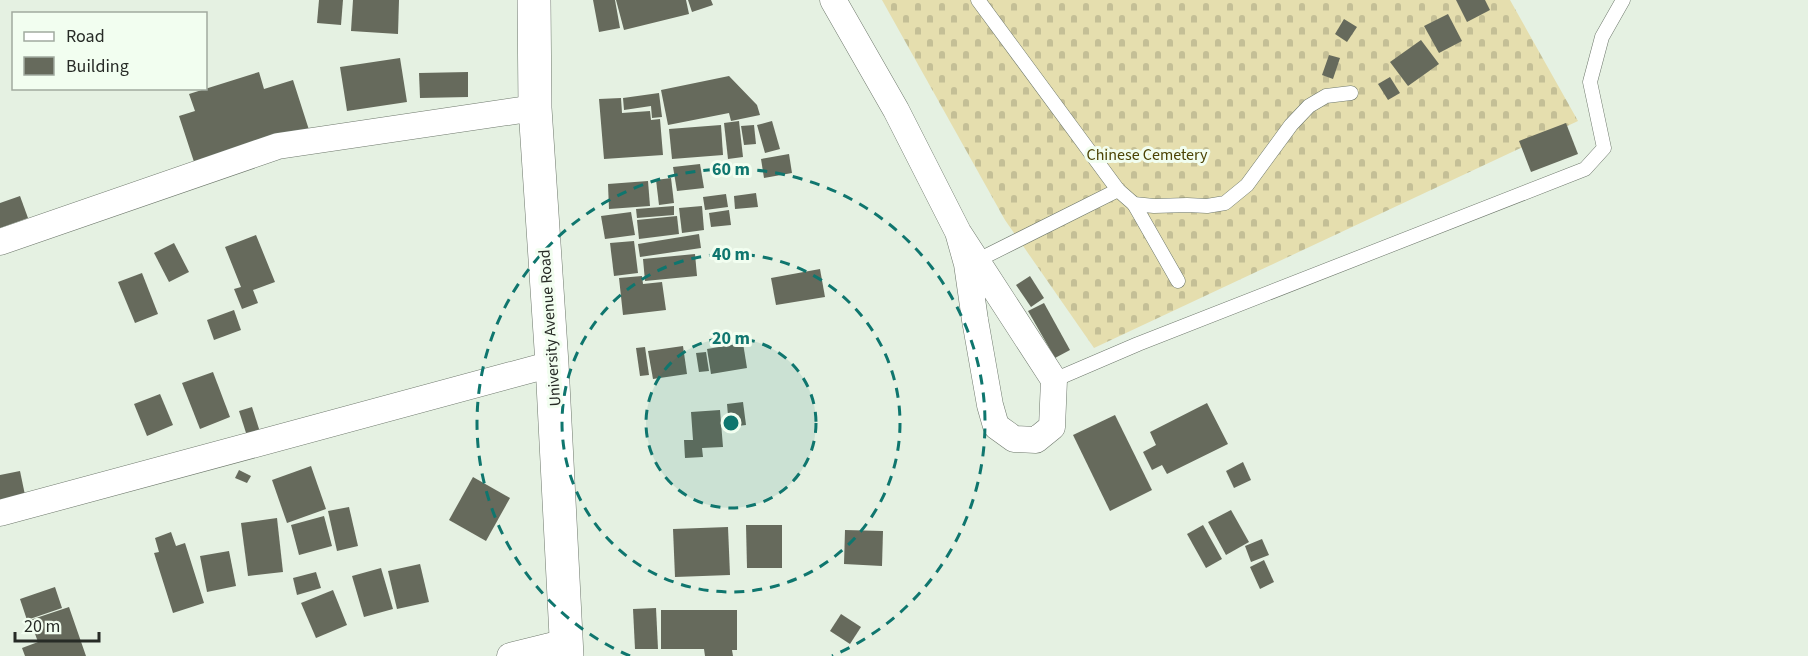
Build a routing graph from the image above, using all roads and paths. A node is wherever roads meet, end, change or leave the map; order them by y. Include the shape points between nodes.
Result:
1 (534, 0) edge
2 (833, 0) edge
3 (978, 0) edge
4 (1623, 0) edge
5 (1351, 93) dead end
6 (535, 108) junction
7 (1118, 190) junction
8 (1134, 204) junction
9 (958, 232) junction
10 (0, 242) edge
11 (976, 261) junction
12 (1178, 281) dead end
13 (552, 364) junction
14 (1054, 380) junction
15 (0, 513) edge
16 (567, 649) edge
17 (510, 656) edge

1 - 6 main road, University Avenue Road
2 - 9 street via 896,110
3 - 7 lane
4 - 14 lane via 1602,37 1590,82 1604,148 1586,169
5 - 8 lane via 1326,96 1309,105 1247,185 1226,203
6 - 10 street via 278,146
6 - 13 main road, University Avenue Road
7 - 8 lane
7 - 11 lane
8 - 12 lane
9 - 11 street
9 - 14 street via 996,426 1014,439 1036,440 1052,427
11 - 14 street
13 - 15 street
13 - 16 main road, University Avenue Road
16 - 17 street

